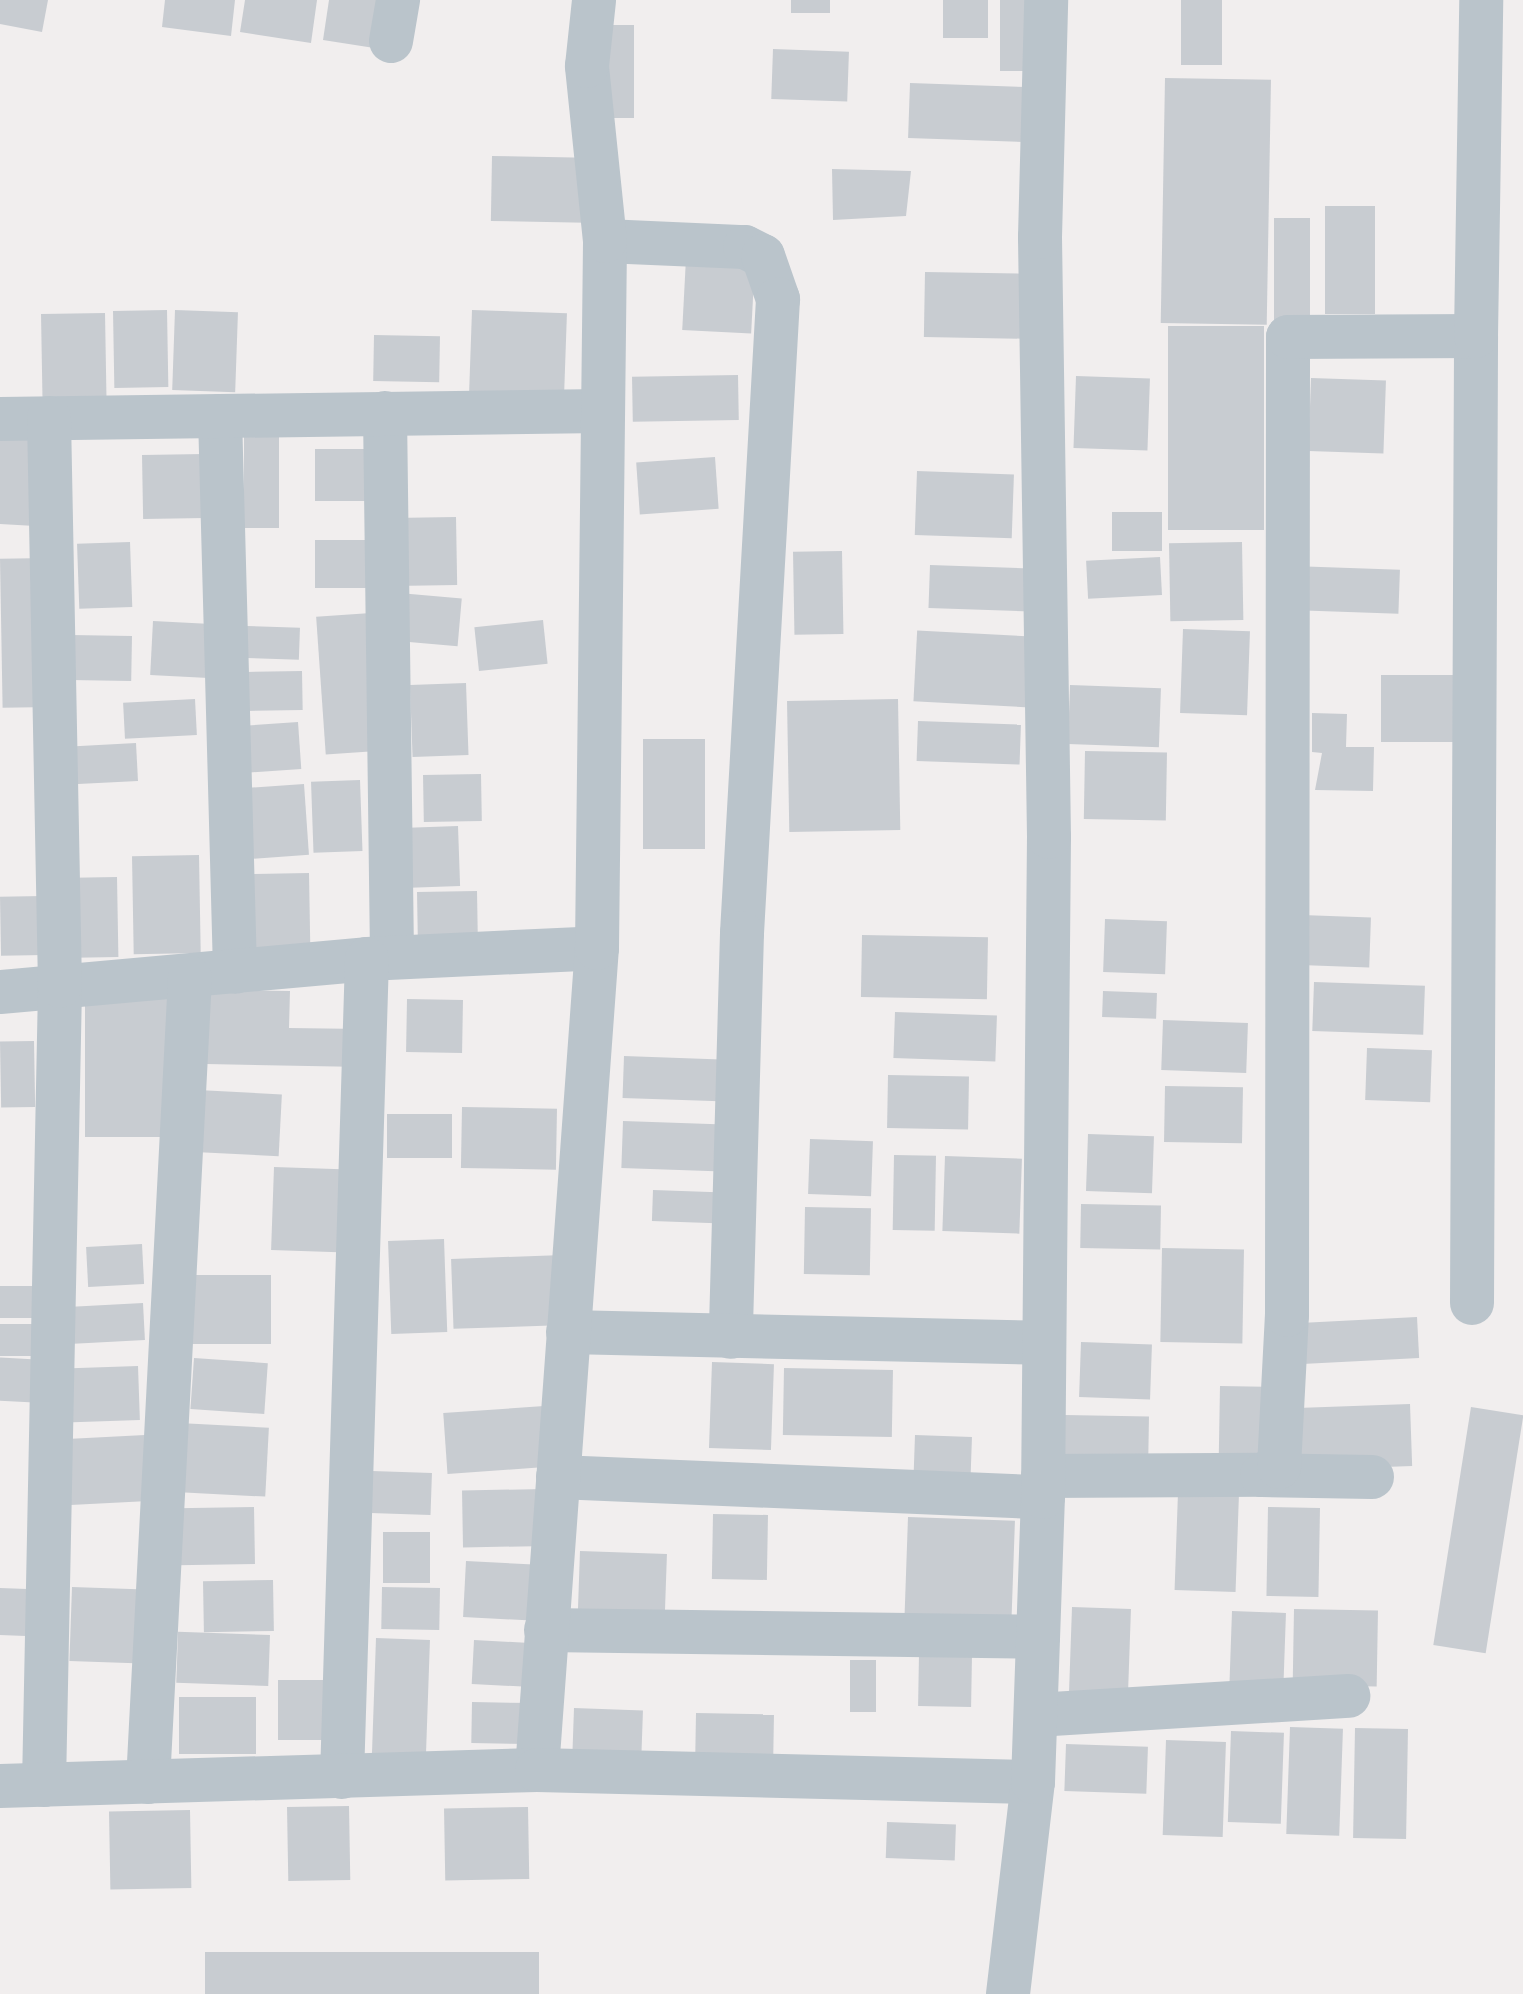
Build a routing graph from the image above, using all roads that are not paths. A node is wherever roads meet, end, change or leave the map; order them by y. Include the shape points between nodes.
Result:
1 (594, 0) edge
2 (1046, 0) edge
3 (1481, 0) edge
4 (605, 241) junction
5 (1476, 336) junction
6 (603, 411) junction
7 (385, 413) junction
8 (220, 416) junction
9 (49, 418) junction
10 (0, 419) edge
11 (597, 948) junction
12 (380, 958) junction
13 (235, 972) junction
14 (190, 978) junction
15 (60, 986) junction
16 (0, 992) edge
17 (1472, 1303) dead end
18 (568, 1332) junction
19 (731, 1337) junction
20 (1044, 1343) junction
21 (1262, 1475) junction
22 (558, 1477) junction
23 (1372, 1477) dead end
24 (1043, 1486) junction
25 (546, 1630) junction
26 (1038, 1637) junction
27 (1348, 1696) dead end
28 (1036, 1715) junction
29 (537, 1770) junction
30 (342, 1777) junction
31 (148, 1782) junction
32 (1033, 1782) junction
33 (44, 1785) junction
34 (0, 1786) edge
35 (1008, 1994) edge

1 - 4 street via 587,66
2 - 20 street via 1040,237 1049,822
3 - 5 street
4 - 6 street
4 - 19 street via 745,247 763,256 778,299 742,933
5 - 17 street
5 - 21 street via 1288,337 1285,1448 1279,1467
6 - 7 street
6 - 11 street
7 - 8 street
7 - 12 street
8 - 9 street
8 - 13 street
9 - 10 street
9 - 15 street
11 - 12 street
11 - 18 street
12 - 13 street
12 - 30 street
13 - 14 street
14 - 15 street
14 - 31 street
15 - 16 street
15 - 33 street
18 - 19 street
18 - 22 street
19 - 20 street
20 - 24 street
21 - 23 street
21 - 24 street
22 - 24 street
22 - 25 street
24 - 26 street
25 - 26 street
25 - 29 street
26 - 28 street
27 - 28 street
28 - 32 street
29 - 30 street
29 - 32 street
30 - 31 street
31 - 33 street
32 - 35 street
33 - 34 street

